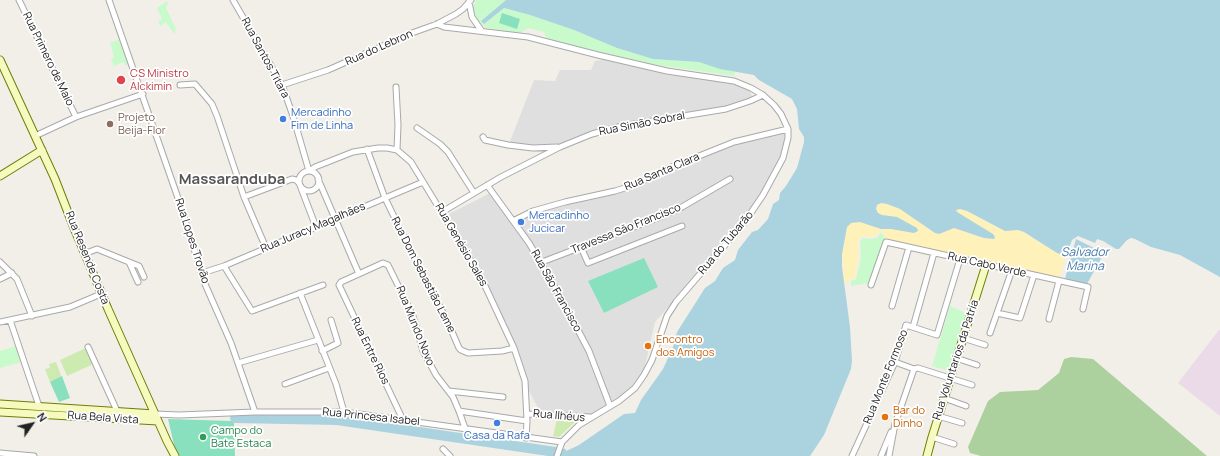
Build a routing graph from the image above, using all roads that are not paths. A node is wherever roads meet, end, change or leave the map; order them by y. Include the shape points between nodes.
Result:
1 (19, 0) edge
2 (109, 0) edge
3 (233, 0) edge
4 (470, 1) edge
5 (437, 24) junction
6 (480, 30) junction
7 (0, 60) edge
8 (180, 85) dead end
9 (282, 86) junction
10 (396, 87) dead end
11 (143, 94) junction
12 (763, 95) junction
13 (76, 118) junction
14 (417, 128) dead end
15 (788, 129) junction
16 (35, 136) junction
17 (483, 137) dead end
18 (560, 147) junction
19 (367, 149) junction
20 (42, 150) junction
21 (397, 150) junction
22 (308, 172) junction
23 (0, 176) edge
24 (318, 179) junction
25 (730, 179) dead end
26 (423, 182) junction
27 (298, 183) junction
28 (487, 185) junction
29 (474, 193) junction
30 (244, 197) junction
31 (385, 198) junction
32 (442, 212) junction
33 (336, 219) junction
34 (513, 221) junction
35 (682, 226) dead end
36 (316, 227) junction
37 (581, 247) junction
38 (909, 247) junction
39 (266, 248) junction
40 (934, 253) junction
41 (84, 254) junction
42 (960, 258) junction
43 (0, 262) edge
44 (129, 262) junction
45 (542, 262) junction
46 (986, 265) junction
47 (224, 266) junction
48 (1012, 270) junction
49 (12, 273) junction
50 (202, 273) junction
51 (359, 274) junction
52 (1034, 275) junction
53 (144, 277) dead end
54 (0, 279) edge
55 (1060, 281) junction
56 (138, 282) dead end
57 (323, 285) dead end
58 (871, 285) dead end
59 (300, 293) junction
60 (101, 294) junction
61 (892, 306) dead end
62 (1082, 308) dead end
63 (997, 314) junction
64 (32, 316) junction
65 (1049, 319) dead end
66 (10, 320) junction
67 (331, 320) dead end
68 (0, 322) edge
69 (913, 327) junction
70 (990, 333) dead end
71 (963, 338) junction
72 (318, 340) junction
73 (985, 345) dead end
74 (88, 347) dead end
75 (514, 348) junction
76 (322, 351) junction
77 (956, 358) junction
78 (895, 362) junction
79 (238, 363) junction
80 (977, 365) dead end
81 (329, 368) junction
82 (914, 369) junction
83 (950, 378) junction
84 (285, 384) dead end
85 (972, 385) dead end
86 (449, 391) junction
87 (503, 397) dead end
88 (944, 398) junction
89 (0, 404) edge
90 (39, 406) junction
91 (610, 406) junction
92 (966, 406) dead end
93 (459, 411) junction
94 (0, 412) edge
95 (117, 412) junction
96 (255, 412) junction
97 (344, 412) junction
98 (155, 414) junction
99 (527, 414) junction
100 (938, 416) junction
101 (590, 418) junction
102 (404, 420) junction
103 (158, 421) junction
104 (527, 421) junction
105 (962, 423) dead end
106 (895, 424) junction
107 (465, 428) junction
108 (932, 437) junction
109 (526, 438) junction
110 (954, 444) dead end
111 (560, 445) junction
112 (443, 449) dead end
113 (0, 453) edge
114 (34, 456) edge
115 (175, 456) edge
116 (450, 456) edge
117 (557, 456) edge
118 (852, 456) edge
119 (881, 456) edge
120 (889, 456) edge
121 (927, 456) edge

1 - 13 street, Rua Primero de Maio
2 - 11 street, Rua Lopes Trovão
3 - 9 street, Rua Santos Titara via 255,31
4 - 5 street, Rua do Lebron via 456,14
4 - 6 street via 472,17
5 - 6 street via 444,27
5 - 9 street, Rua do Lebron via 328,70
6 - 12 street via 528,37 667,70 734,81
7 - 16 street, Rua Resende Costa
8 - 30 street via 195,84 212,104
9 - 22 street, Rua Santos Titara
10 - 21 street
11 - 13 street
11 - 50 street, Rua Lopes Trovão
12 - 15 street via 781,114
12 - 18 street, Rua Simão Sobral via 726,109 605,130
13 - 16 street
14 - 29 street via 448,152
15 - 34 street, Rua Santa Clara via 734,142 628,187 533,211
15 - 91 street, Rua do Tubarão via 783,158 754,209 676,302 667,316 652,360 636,388
16 - 20 street, Rua Resende Costa
17 - 18 street via 485,140 512,146
18 - 28 street, Rua Simão Sobral
19 - 21 street
19 - 22 street via 345,154
19 - 31 street, Rua Dom Sebastião Leme
20 - 23 street
20 - 41 street, Rua Resende Costa
21 - 26 street, Rua Genésio Sales via 411,162
22 - 24 street via 315,174
22 - 27 street via 300,177
24 - 27 street via 318,186 312,191 305,190
24 - 33 street
25 - 37 street, Travessa Sāo Francisco via 660,217
26 - 31 street, Rua Juracy Magalhães
26 - 32 street, Rua Genésio Sales
27 - 30 street via 292,179
27 - 36 street
28 - 29 street, Rua Simão Sobral
28 - 34 street, Rua São Francisco
29 - 32 street, Rua Simão Sobral
30 - 39 street
31 - 33 street, Rua Juracy Magalhães
31 - 75 street, Rua Dom Sebastião Leme via 461,350 468,353
32 - 75 street, Rua Genésio Sales via 486,288
33 - 36 street, Rua Juracy Magalhães
33 - 51 street
34 - 45 street, Rua São Francisco
35 - 37 street via 588,263
36 - 39 street, Rua Juracy Magalhães
37 - 45 street, Travessa Sāo Francisco
38 - 40 street, Rua Cabo Verde
38 - 58 street, Rua Cabo Verde via 886,242
38 - 61 street
39 - 47 street, Rua Juracy Magalhães
40 - 42 street, Rua Cabo Verde
40 - 69 street
41 - 44 street via 92,250 101,250
41 - 60 street, Rua Resende Costa
42 - 46 street, Rua Cabo Verde
42 - 69 street, Rua Monte Formoso via 937,335
43 - 49 street
44 - 53 street via 139,266
44 - 56 street
45 - 91 street, Rua São Francisco via 588,351
46 - 48 street, Rua Cabo Verde
46 - 71 street, Rua Voluntarios da Patría
47 - 50 street, Rua Juracy Magalhães
47 - 59 street via 252,311
48 - 52 street, Rua Cabo Verde
48 - 63 street
49 - 54 street
49 - 64 street via 21,286
50 - 79 street, Rua Lopes Trovão
51 - 86 street, Rua Mundo Novo via 383,263 388,265 413,316 423,351 436,375
51 - 102 street, Rua Entre Rios via 339,285
52 - 55 street, Rua Cabo Verde
52 - 63 street via 1020,318
55 - 62 street, Rua Cabo Verde via 1088,287
55 - 65 street
57 - 59 street
59 - 72 street
60 - 64 street via 70,307
60 - 98 street, Rua Resende Costa
63 - 70 street
64 - 66 street
66 - 68 street
66 - 90 street
67 - 76 street via 338,343
69 - 78 street, Rua Monte Formoso via 906,325
71 - 73 street
71 - 77 street, Rua Voluntarios da Patría
72 - 76 street
72 - 79 street
74 - 95 street
75 - 99 street, Rua Genésio Sales via 525,380
76 - 81 street
77 - 80 street
77 - 83 street, Rua Voluntarios da Patría
78 - 82 street
78 - 118 street, Rua Monte Formoso
79 - 96 street, Rua Lopes Trovão
81 - 84 street
81 - 97 street
82 - 83 street
82 - 106 street
83 - 85 street
83 - 88 street, Rua Voluntarios da Patría
86 - 87 street
86 - 93 street, Rua Mundo Novo
88 - 92 street
88 - 100 street, Rua Voluntarios da Patría
89 - 90 street, Rua Bela Vista
90 - 95 street, Rua Bela Vista
91 - 101 street, Rua do Tubarão
93 - 104 street
93 - 107 street, Rua Mundo Novo
94 - 103 street, Rua Bela Vista
95 - 98 street, Rua Bela Vista
96 - 97 street, Rua Princesa Isabel
96 - 98 street, Rua Princesa Isabel
97 - 102 street, Rua Princesa Isabel
98 - 103 street, Rua Resende Costa
99 - 101 street, Rua Ilhéus
99 - 104 street, Rua Genésio Sales
100 - 105 street
100 - 108 street, Rua Voluntarios da Patría
101 - 111 street, Rua Ilhéus via 579,425
102 - 107 street, Rua Princesa Isabel
103 - 115 street, Rua Resende Costa
104 - 109 street, Rua Genésio Sales
106 - 119 street
106 - 120 street
107 - 109 street, Rua Princesa Isabel
108 - 110 street
108 - 121 street, Rua Voluntarios da Patría
109 - 111 street, Rua Princesa Isabel
111 - 117 street
112 - 116 street
113 - 114 street

